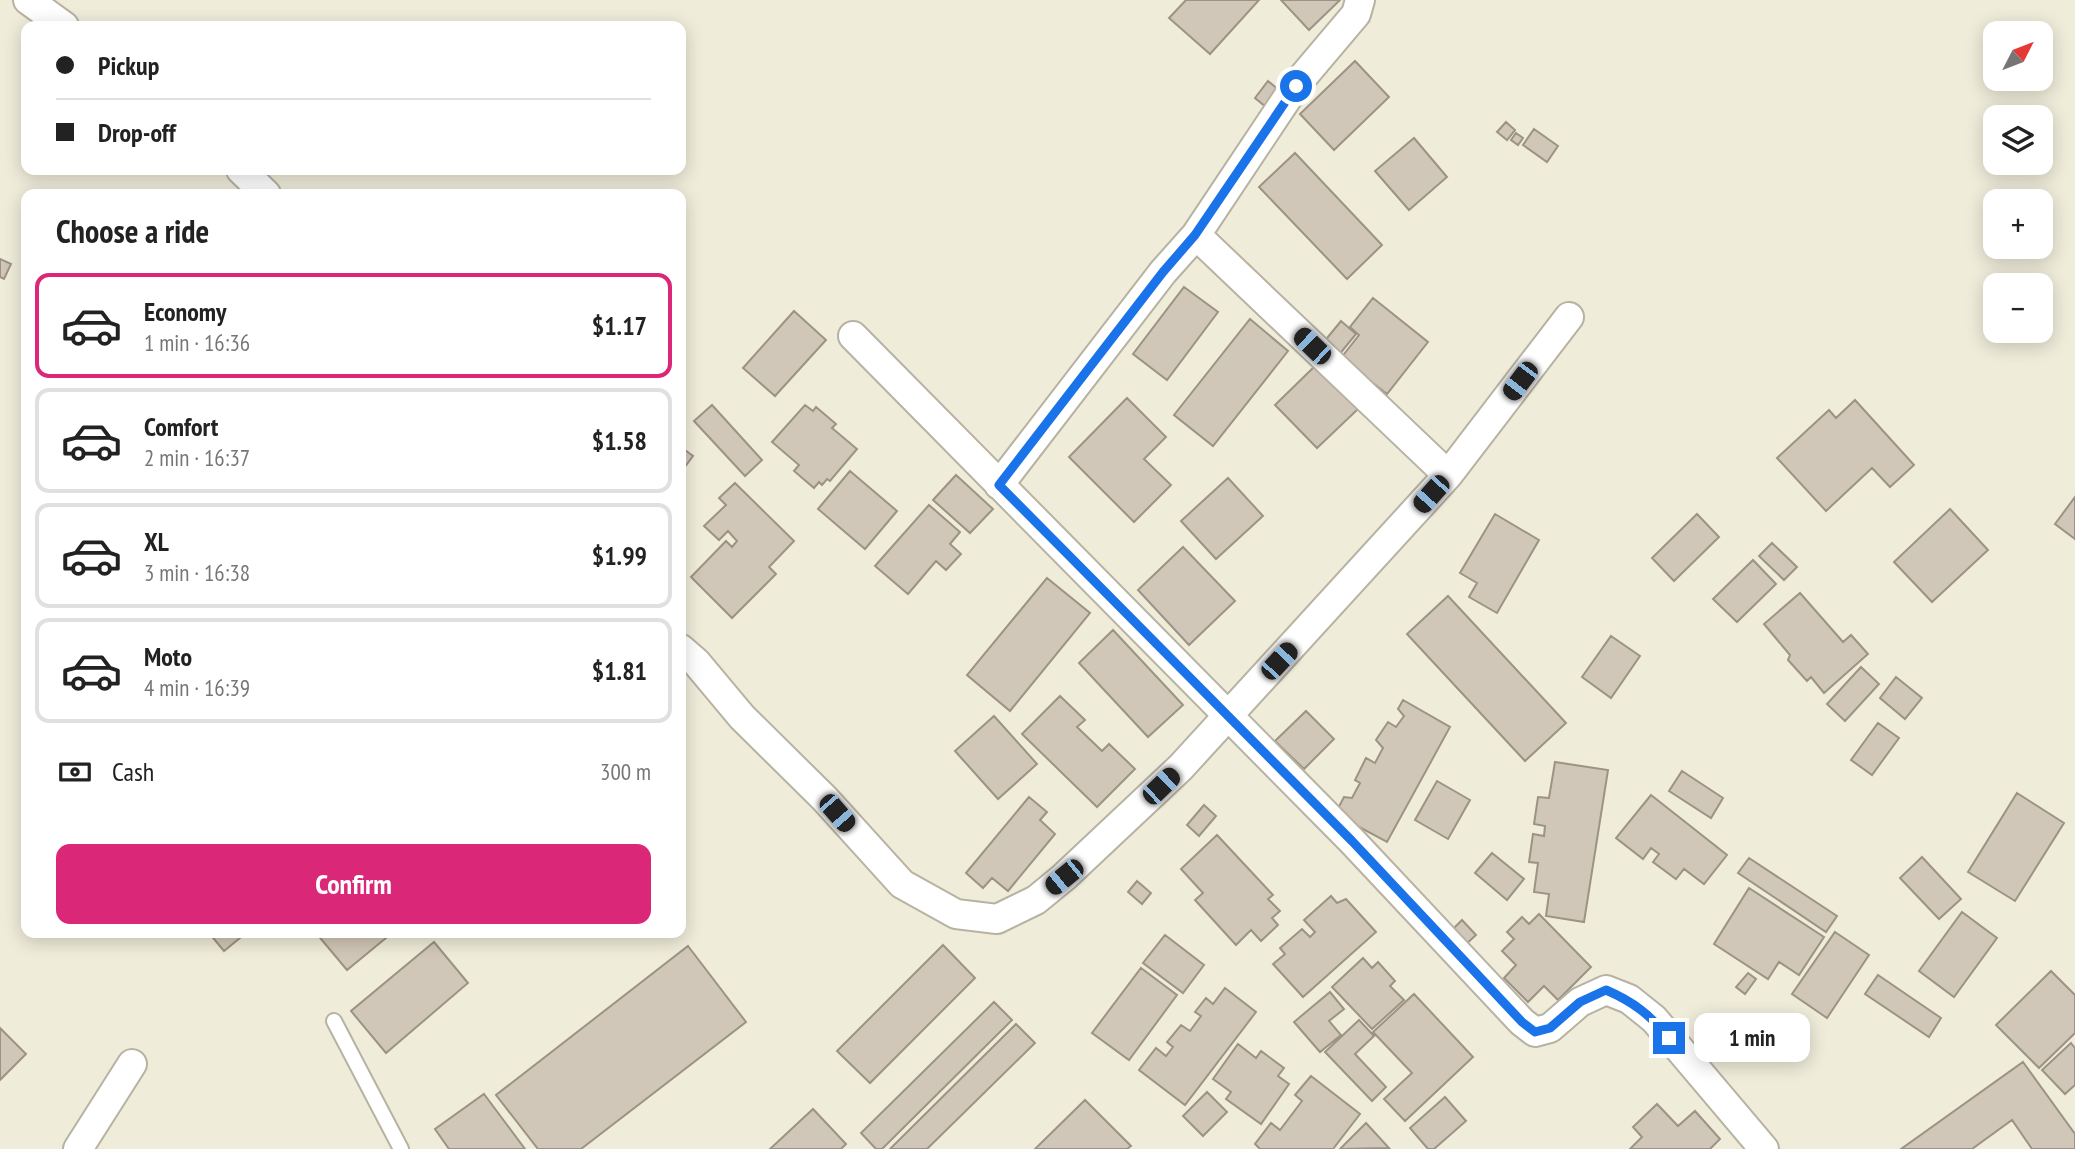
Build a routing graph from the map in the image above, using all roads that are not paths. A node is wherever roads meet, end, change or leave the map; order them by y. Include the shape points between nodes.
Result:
1 (28, 0) edge
2 (1360, 0) edge
3 (57, 21) edge
4 (246, 175) edge
5 (261, 189) edge
6 (1195, 235) junction
7 (1569, 317) dead end
8 (853, 336) dead end
9 (1448, 475) junction
10 (999, 485) junction
11 (686, 654) edge
12 (1228, 716) junction
13 (334, 1021) dead end
14 (132, 1064) dead end
15 (78, 1149) edge
16 (401, 1149) edge
17 (1763, 1149) edge

1 - 3 street
2 - 6 street via 1356,14 1296,86
4 - 5 street
6 - 9 street
6 - 10 street
7 - 9 street
8 - 10 street
9 - 12 street
10 - 12 street
11 - 12 street via 902,884 956,914 970,916 997,919 1035,900 1121,825
12 - 17 street via 1522,1022 1535,1032 1550,1028 1580,1002 1606,990 1629,999 1654,1019
13 - 16 lane
14 - 15 street

